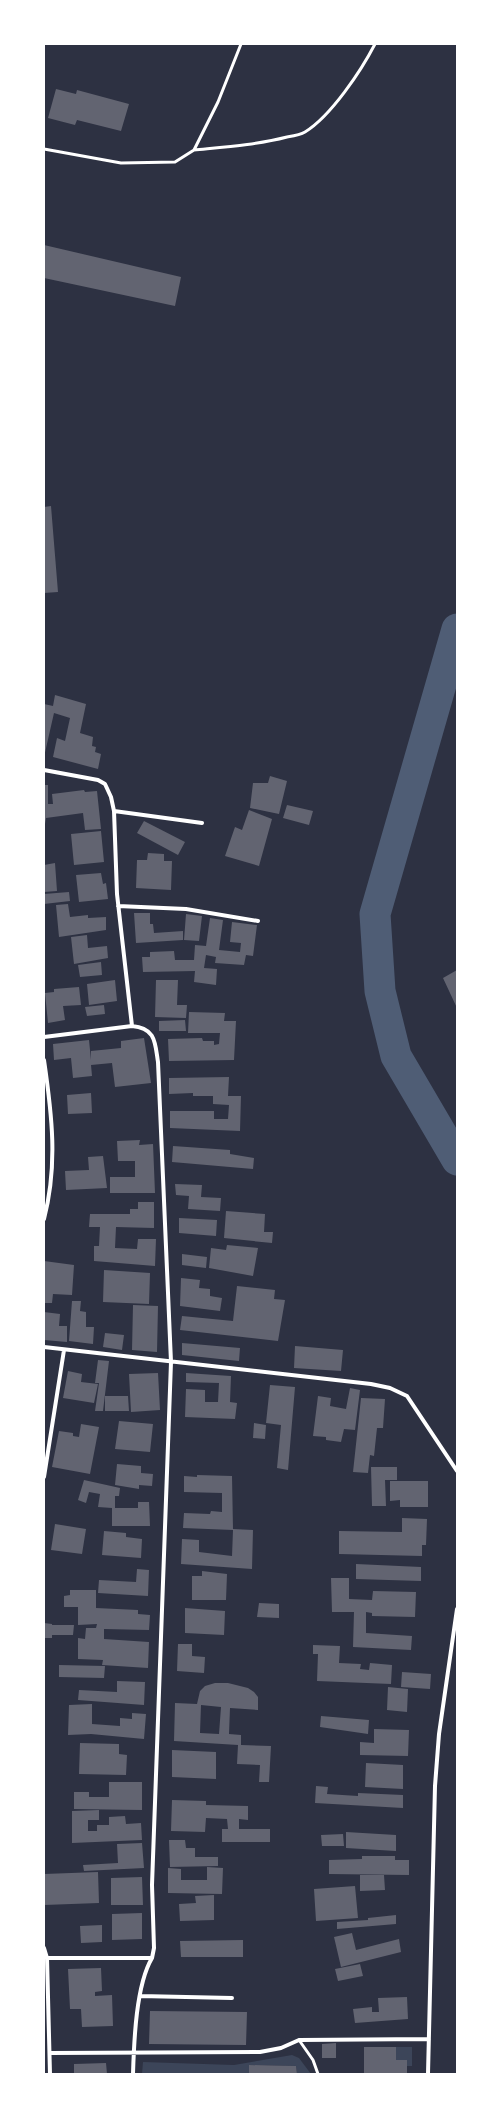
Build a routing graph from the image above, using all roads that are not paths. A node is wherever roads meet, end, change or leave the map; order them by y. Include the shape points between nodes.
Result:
1 (241, 44) edge
2 (375, 44) edge
3 (44, 149) edge
4 (194, 150) junction
5 (44, 770) edge
6 (114, 811) junction
7 (202, 823) dead end
8 (118, 906) junction
9 (258, 921) dead end
10 (132, 1026) junction
11 (44, 1037) edge
12 (44, 1060) edge
13 (44, 1219) edge
14 (44, 1347) edge
15 (64, 1350) junction
16 (171, 1362) junction
17 (457, 1471) edge
18 (44, 1477) edge
19 (457, 1609) edge
20 (44, 1948) edge
21 (47, 1958) junction
22 (152, 1958) junction
23 (140, 1996) junction
24 (232, 1998) dead end
25 (429, 2039) junction
26 (299, 2040) junction
27 (50, 2053) junction
28 (134, 2053) junction
29 (50, 2074) edge
30 (133, 2074) edge
31 (318, 2074) edge
32 (428, 2074) edge

1 - 4 lane via 218,102
2 - 4 lane via 341,96 304,133 262,144
3 - 4 lane via 121,163 175,162
5 - 6 street via 98,780 105,784
6 - 7 street
6 - 8 street
8 - 9 street via 186,909
8 - 10 street
10 - 11 street
10 - 16 street via 149,1030 158,1062
12 - 13 street via 53,1153 51,1191
14 - 15 street
15 - 16 street
15 - 18 street
16 - 17 street via 390,1388 407,1396
16 - 22 street via 152,1885
19 - 25 street via 439,1734 435,1786
20 - 21 street
21 - 22 street
21 - 27 street
22 - 23 street via 145,1971
23 - 24 street
23 - 28 street
25 - 26 street
25 - 32 street
26 - 28 street via 281,2048 260,2052
26 - 31 lane via 313,2060
27 - 28 street
27 - 29 street
28 - 30 street

